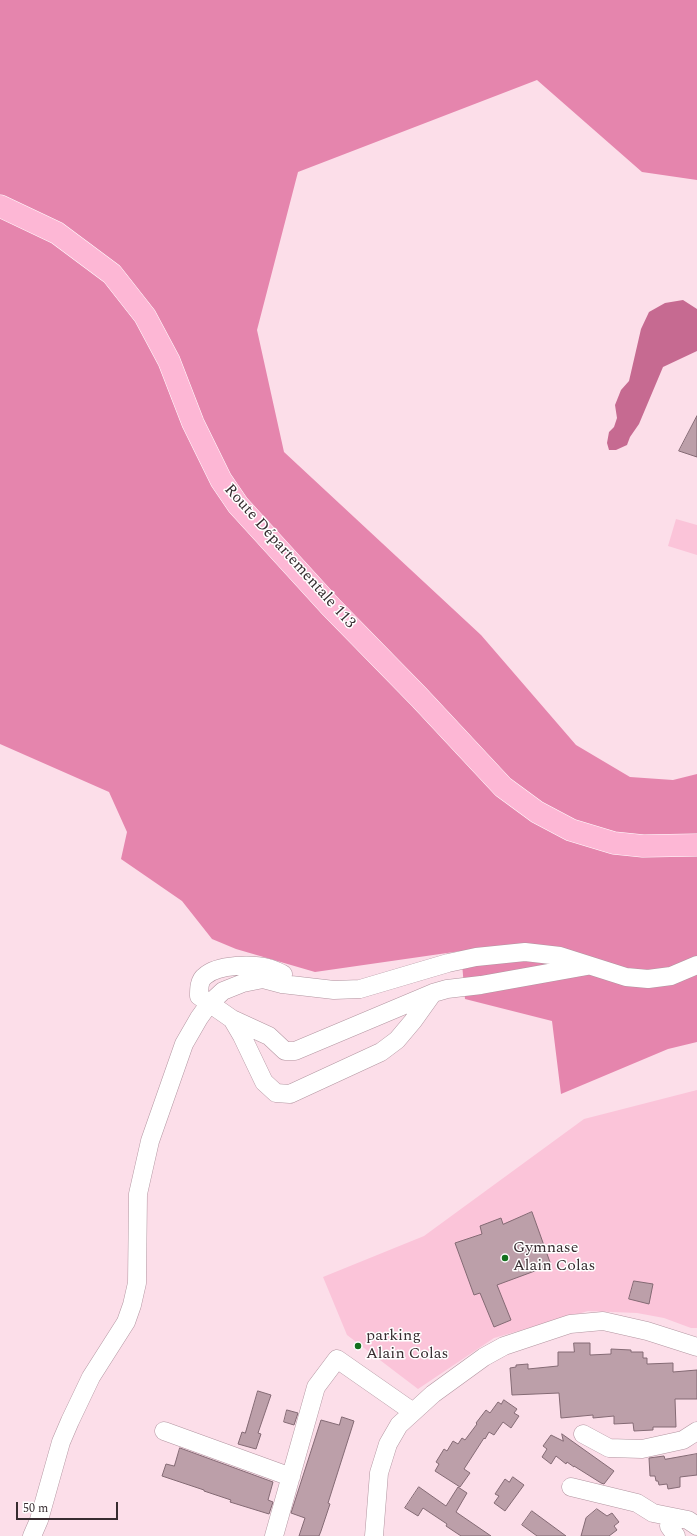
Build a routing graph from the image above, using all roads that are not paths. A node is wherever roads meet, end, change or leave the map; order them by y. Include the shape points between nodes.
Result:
1 (0, 206) edge
2 (697, 836) edge
3 (697, 845) edge
4 (643, 846) junction
5 (590, 965) junction
6 (697, 965) edge
7 (311, 987) junction
8 (432, 993) junction
9 (209, 1004) junction
10 (232, 1019) junction
11 (697, 1347) edge
12 (413, 1412) junction
13 (164, 1431) dead end
14 (697, 1431) edge
15 (583, 1434) dead end
16 (291, 1478) junction
17 (571, 1487) dead end
18 (676, 1518) junction
19 (697, 1526) edge
20 (32, 1536) edge
21 (274, 1536) edge
22 (374, 1536) edge
23 (676, 1536) edge

1 - 4 main road, Route Départementale 113 via 56,233 112,274 145,316 169,361 193,423 221,480 238,505 331,607 503,787 537,812 571,830 614,843
2 - 4 main road, Route Départementale 113
3 - 4 main road, Route Départementale 113
5 - 6 street via 626,976 648,979 671,976
5 - 7 street via 560,956 525,952 448,963 360,988 341,990
5 - 8 street
7 - 9 street via 263,980 243,983 223,991
7 - 9 street via 269,968 234,966 218,969 204,976 199,987 199,996
8 - 10 street via 295,1051 285,1051 269,1036
8 - 10 street via 397,1040 381,1052 290,1094 276,1093 264,1082
9 - 10 street
9 - 20 street via 184,1044 150,1141 138,1194 137,1283 132,1305 126,1322 91,1377 70,1421
11 - 12 street via 647,1331 603,1321 570,1324 504,1346 484,1357
12 - 16 street via 337,1359 316,1387
12 - 22 street via 399,1425 388,1444 379,1473
13 - 16 street
14 - 15 street via 683,1440 642,1449 609,1448
16 - 21 street
17 - 18 street via 637,1503 653,1513
18 - 19 street via 688,1520
18 - 23 street via 669,1526

